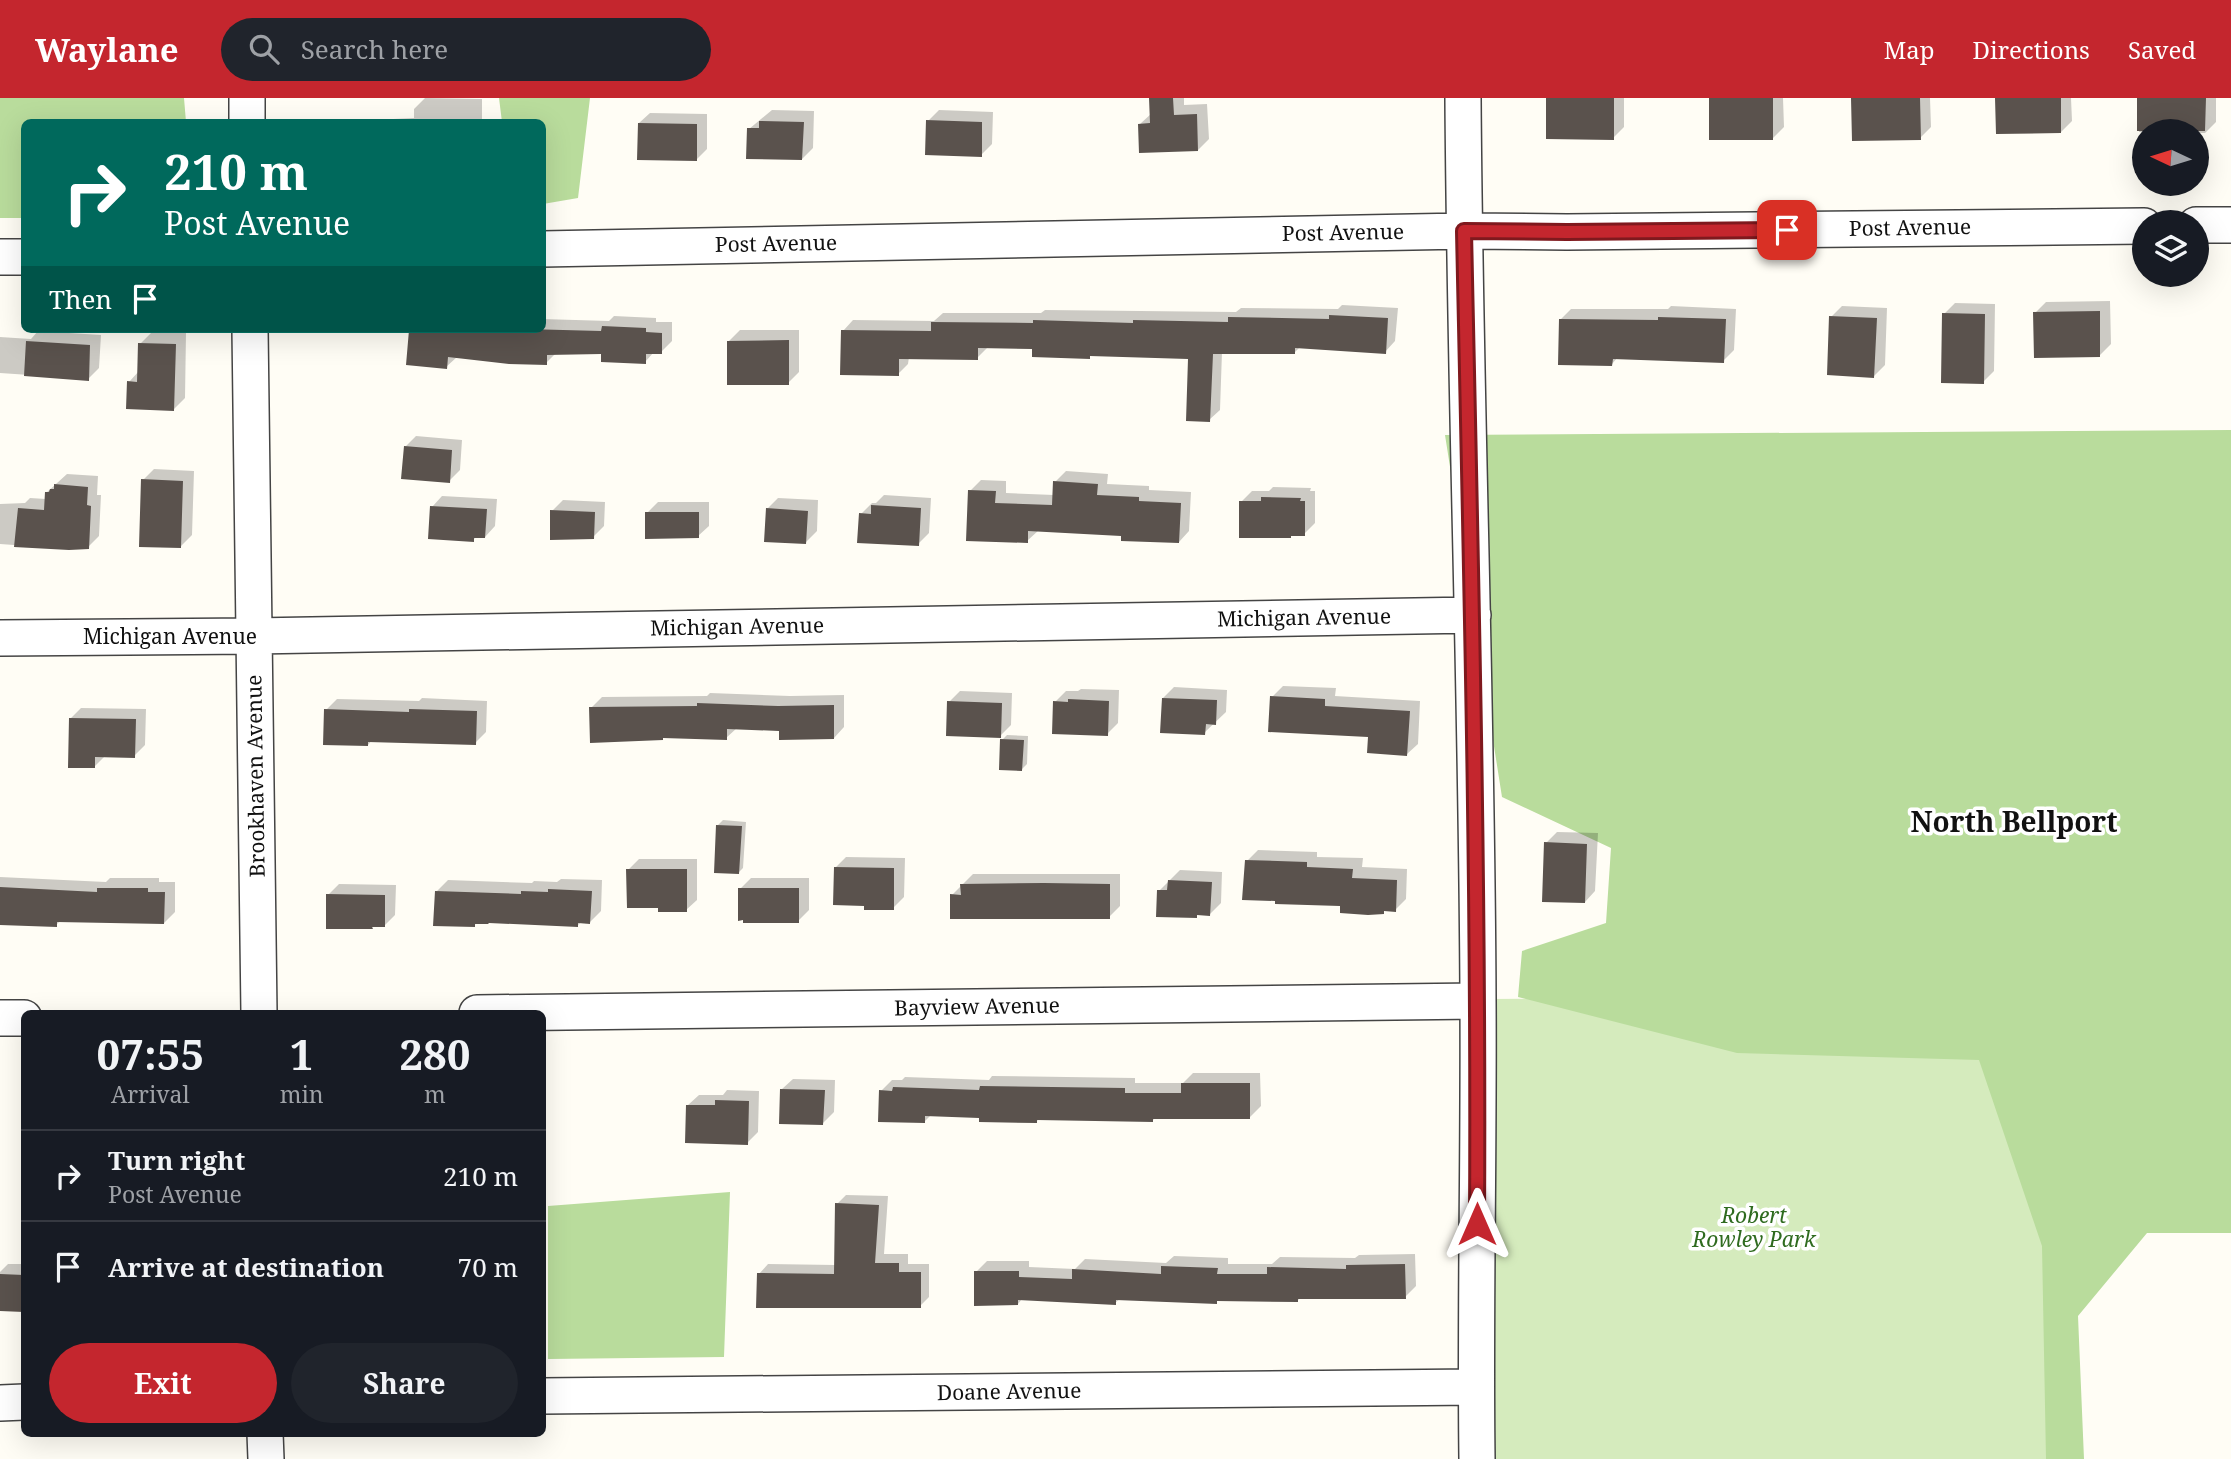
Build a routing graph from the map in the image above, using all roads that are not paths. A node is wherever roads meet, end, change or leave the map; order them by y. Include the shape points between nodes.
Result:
1 (247, 98) edge
2 (1463, 98) edge
3 (247, 119) edge
4 (2209, 225) edge
5 (2231, 225) edge
6 (2132, 226) edge
7 (1464, 231) junction
8 (546, 249) edge
9 (0, 257) edge
10 (21, 257) edge
11 (250, 333) edge
12 (1473, 615) junction
13 (254, 636) junction
14 (0, 638) edge
15 (1478, 1001) junction
16 (259, 1010) edge
17 (546, 1012) edge
18 (0, 1018) edge
19 (21, 1018) edge
20 (1476, 1387) junction
21 (546, 1396) edge
22 (21, 1402) edge
23 (0, 1403) edge
24 (265, 1437) edge
25 (266, 1459) edge
26 (1477, 1459) edge

1 - 3 street
2 - 7 street
4 - 5 street
6 - 7 street, Post Avenue
7 - 8 street, Post Avenue
7 - 12 street
9 - 10 street
11 - 13 street, Brookhaven Avenue
12 - 13 street, Michigan Avenue
12 - 15 street
13 - 14 street, Michigan Avenue
13 - 16 street, Brookhaven Avenue
15 - 17 street, Bayview Avenue
15 - 20 street
18 - 19 street
20 - 21 street, Doane Avenue
20 - 26 street
22 - 23 street
24 - 25 street

